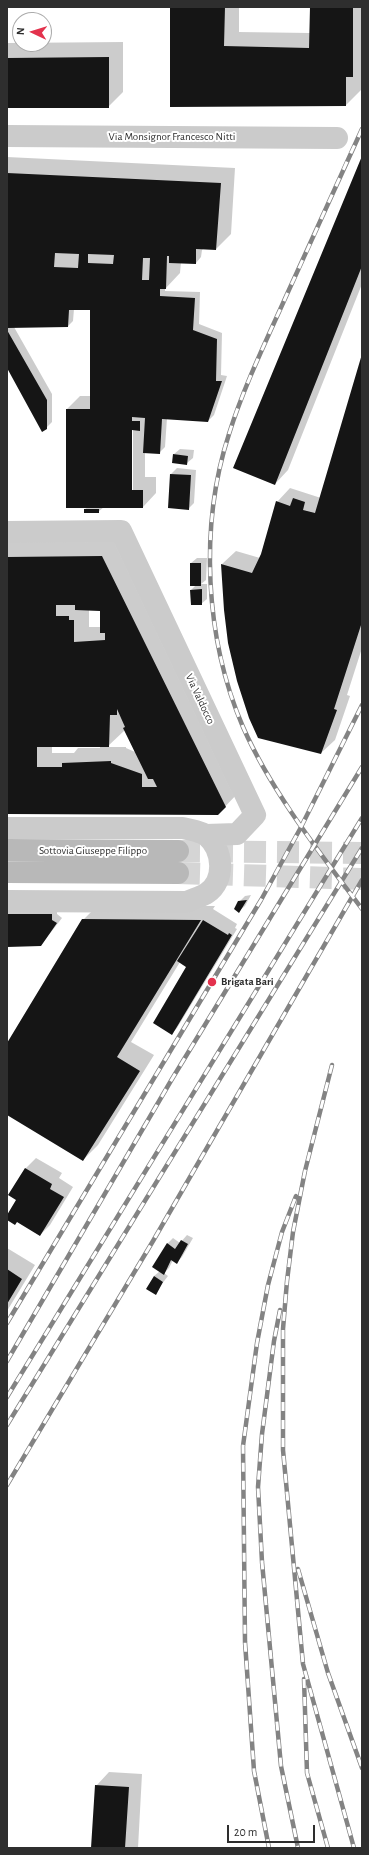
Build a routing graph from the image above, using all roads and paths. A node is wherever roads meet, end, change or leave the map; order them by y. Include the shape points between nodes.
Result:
1 (7, 136) edge
2 (337, 138) dead end
3 (7, 532) edge
4 (7, 828) edge
5 (206, 835) junction
6 (7, 850) edge
7 (178, 851) tunnel mouth
8 (7, 872) edge
9 (178, 873) tunnel mouth
10 (7, 901) edge

1 - 2 street, Via Monsignor Francesco Nitti
3 - 5 street, Via Valdocco via 121,531 255,815 237,834
4 - 5 street via 183,828
5 - 10 street via 216,847 221,864 217,882 207,893 187,902
6 - 7 main road, Sottovia Giuseppe Filippo
8 - 9 main road, Sottovia Giuseppe Filippo

